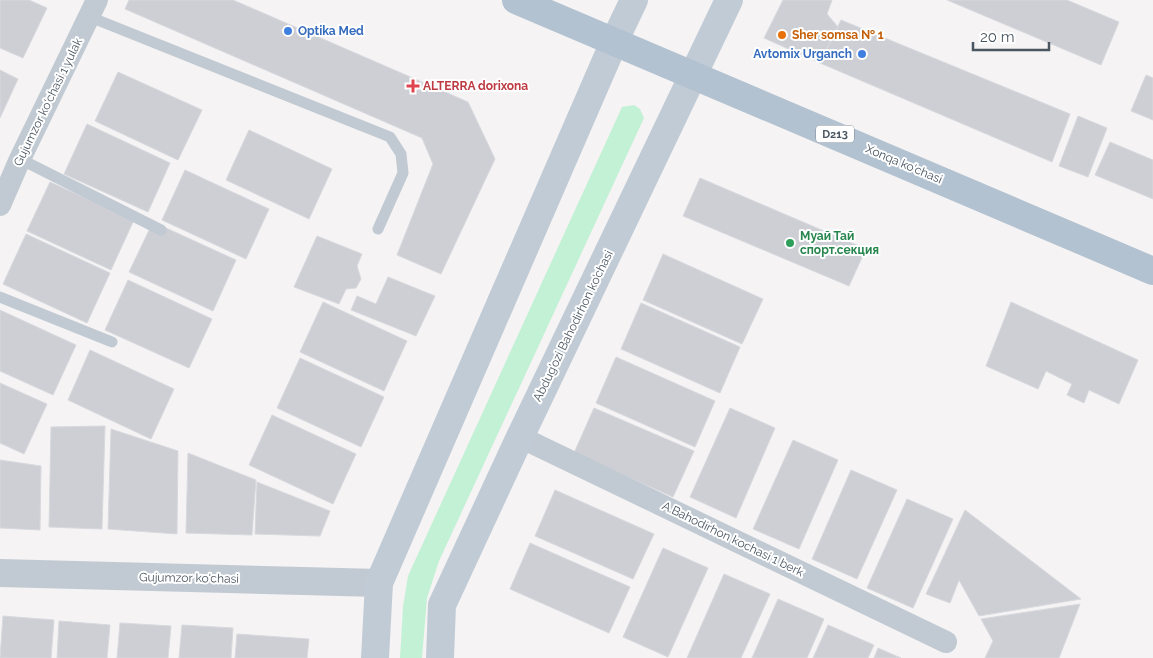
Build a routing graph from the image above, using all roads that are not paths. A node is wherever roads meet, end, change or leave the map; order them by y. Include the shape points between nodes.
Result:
1 (516, 0) edge
2 (634, 0) edge
3 (729, 0) edge
4 (94, 9) edge
5 (614, 42) junction
6 (693, 73) junction
7 (20, 159) junction
8 (0, 205) edge
9 (378, 229) dead end
10 (161, 230) dead end
11 (1153, 271) edge
12 (0, 296) edge
13 (112, 342) dead end
14 (520, 437) junction
15 (0, 573) edge
16 (379, 583) junction
17 (946, 642) dead end
18 (375, 658) edge
19 (440, 658) edge

1 - 5 main road, Xonqa ko'chasi / D213
2 - 5 main road
3 - 6 main road, Abdug’ozi Bahodirhon ko’chasi
4 - 7 street, Gujumzor ko'chasi 1 yulak
4 - 9 lane via 390,137 401,154 403,173
5 - 6 main road, Xonqa ko'chasi / D213
5 - 16 main road
6 - 11 main road, Xonqa ko'chasi / D213
6 - 14 main road, Abdug’ozi Bahodirhon ko’chasi
7 - 8 street, Gujumzor ko'chasi 1 yulak
7 - 10 lane
12 - 13 lane
14 - 17 street, A.Bahodirhon kochasi 1 berk
14 - 19 main road, Abdug’ozi Bahodirhon ko’chasi via 442,605
15 - 16 street, Gujumzor ko'chasi
16 - 18 main road

